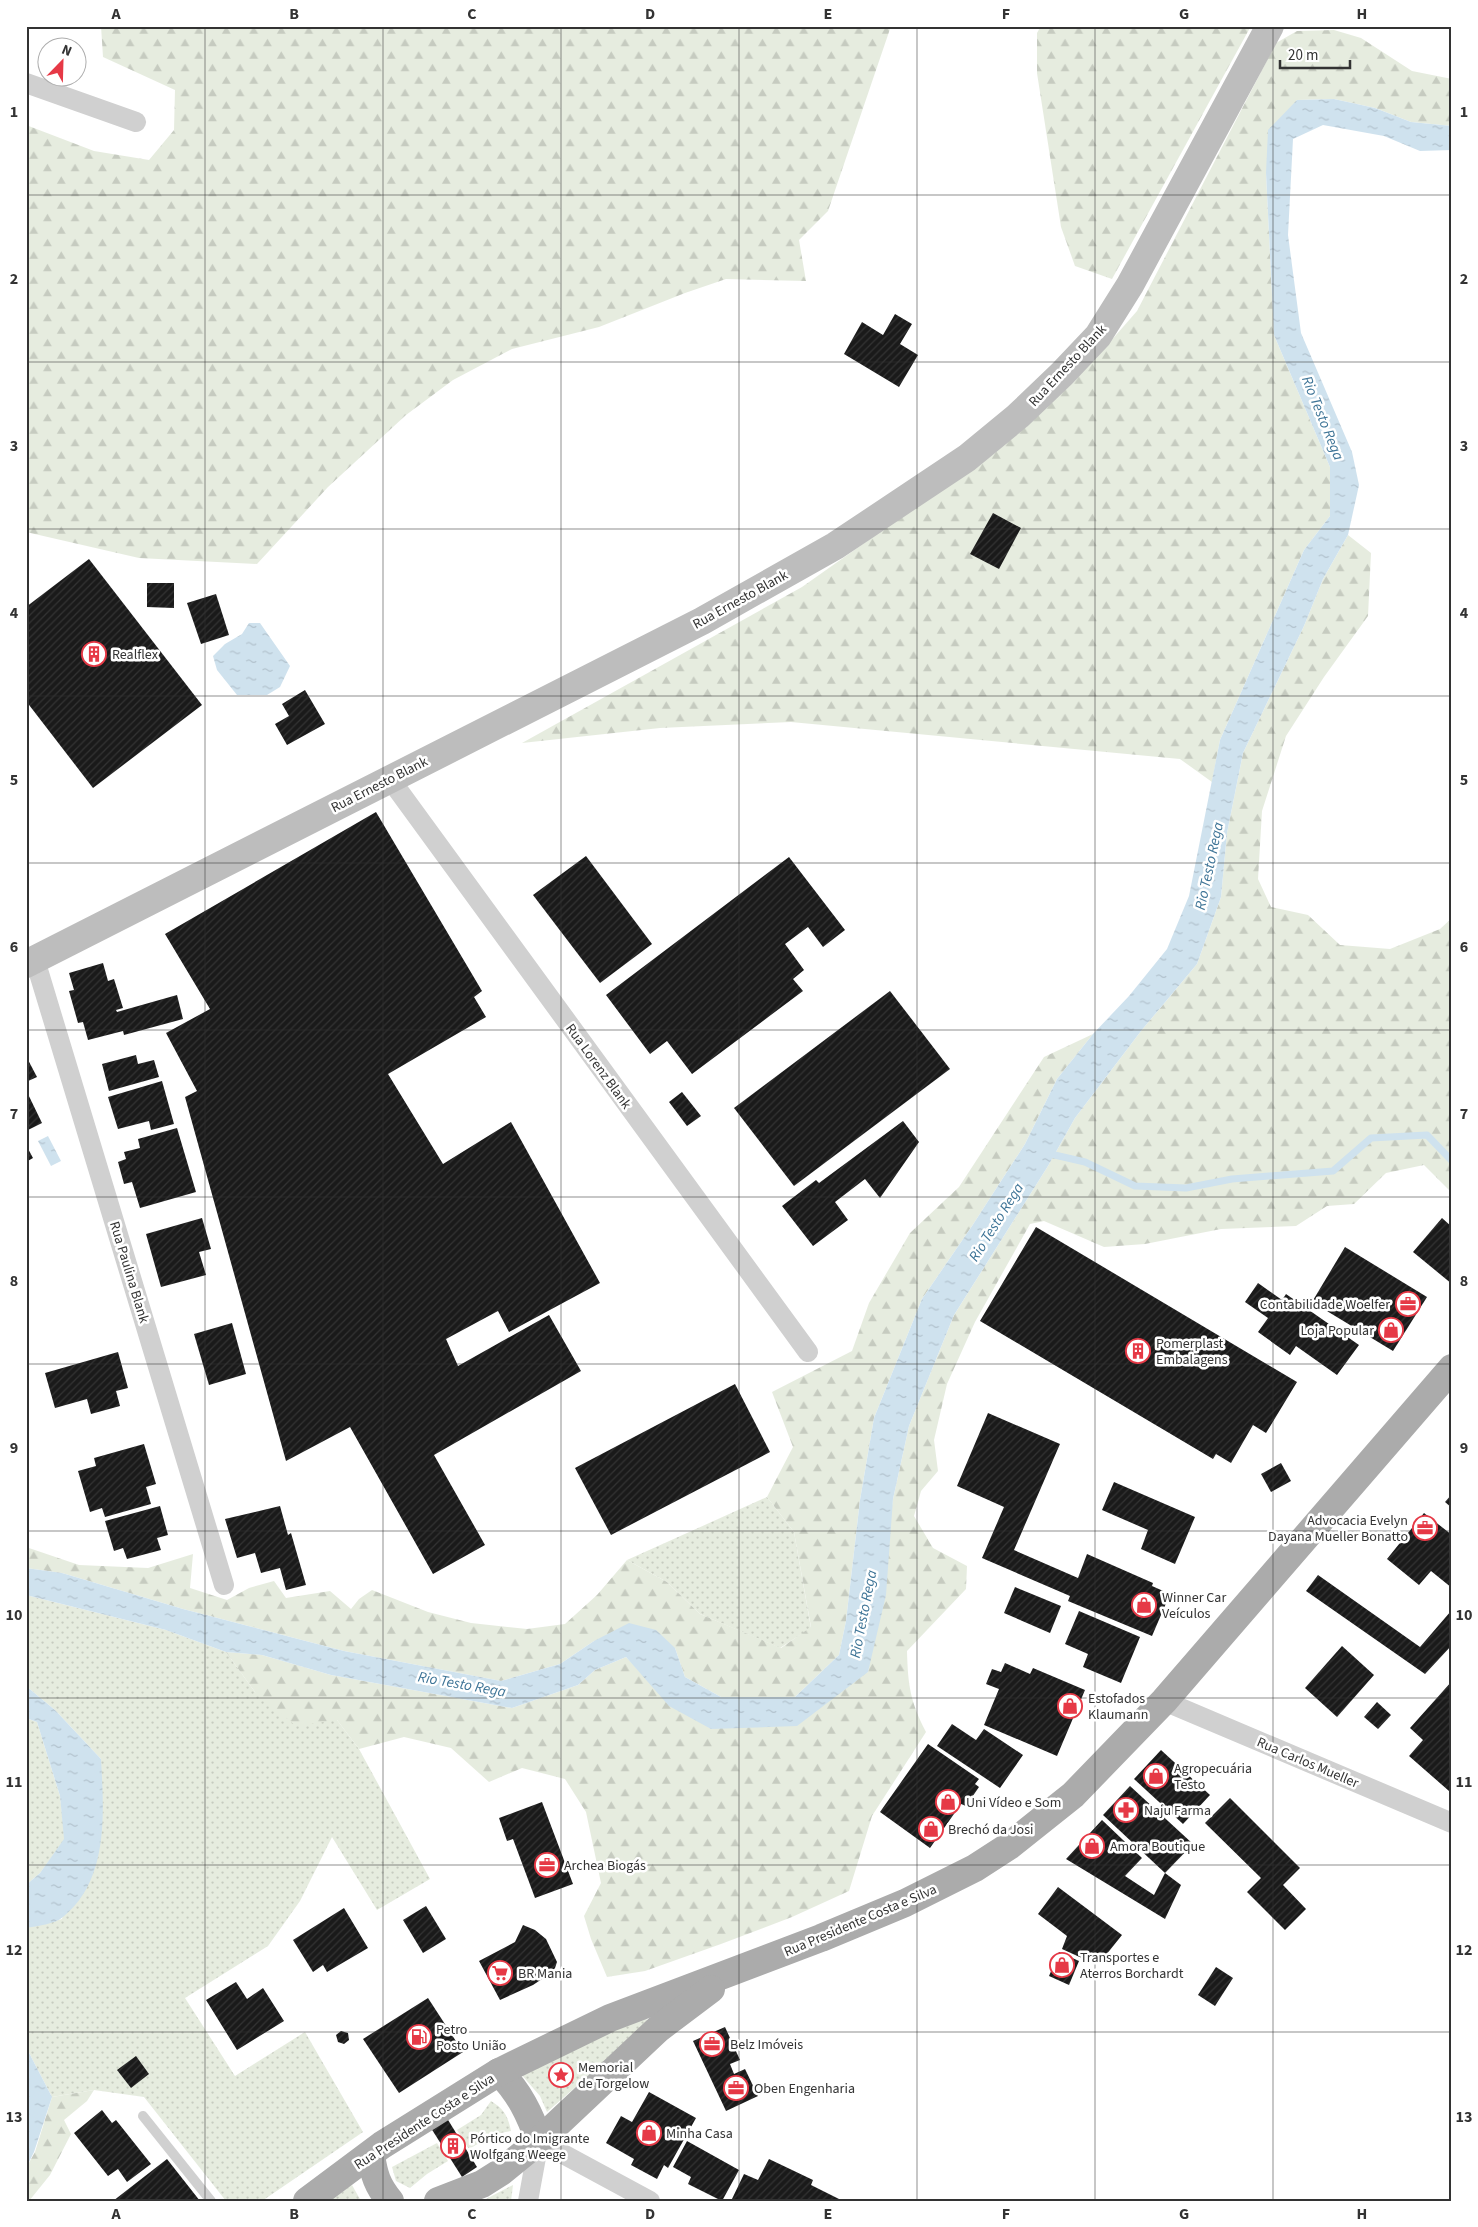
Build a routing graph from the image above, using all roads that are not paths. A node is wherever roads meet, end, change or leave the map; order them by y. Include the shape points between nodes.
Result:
1 (1270, 26) edge
2 (26, 84) edge
3 (136, 122) dead end
4 (390, 779) junction
5 (31, 962) edge
6 (808, 1352) dead end
7 (1452, 1368) edge
8 (224, 1585) dead end
9 (1164, 1701) junction
10 (1452, 1823) edge
11 (739, 1969) junction
12 (499, 2072) junction
13 (144, 2116) dead end
14 (539, 2141) junction
15 (371, 2155) junction
16 (211, 2201) edge
17 (307, 2201) edge
18 (390, 2201) edge
19 (438, 2201) edge
20 (528, 2201) edge
21 (650, 2201) edge

1 - 4 street, Rua Ernesto Blank via 1098,336 1018,416 967,458 835,546 702,620
2 - 3 street
4 - 5 street, Rua Ernesto Blank
4 - 6 street, Rua Lorenz Blank
5 - 8 street, Rua Paulina Blank
7 - 9 main road, Rua Presidente Costa e Silva
9 - 10 street, Rua Carlos Mueller
9 - 11 main road, Rua Presidente Costa e Silva via 1073,1795 1043,1821 975,1868 905,1904
11 - 12 main road, Rua Presidente Costa e Silva via 610,2018
11 - 14 main road, Rua Presidente Costa e Silva via 658,2029
12 - 14 main road via 522,2099
12 - 15 main road, Rua Presidente Costa e Silva
13 - 16 lane
14 - 19 main road, Rua Presidente Costa e Silva via 482,2184
14 - 20 street
14 - 21 street
15 - 17 main road, Rua Presidente Costa e Silva
15 - 18 main road via 379,2188

